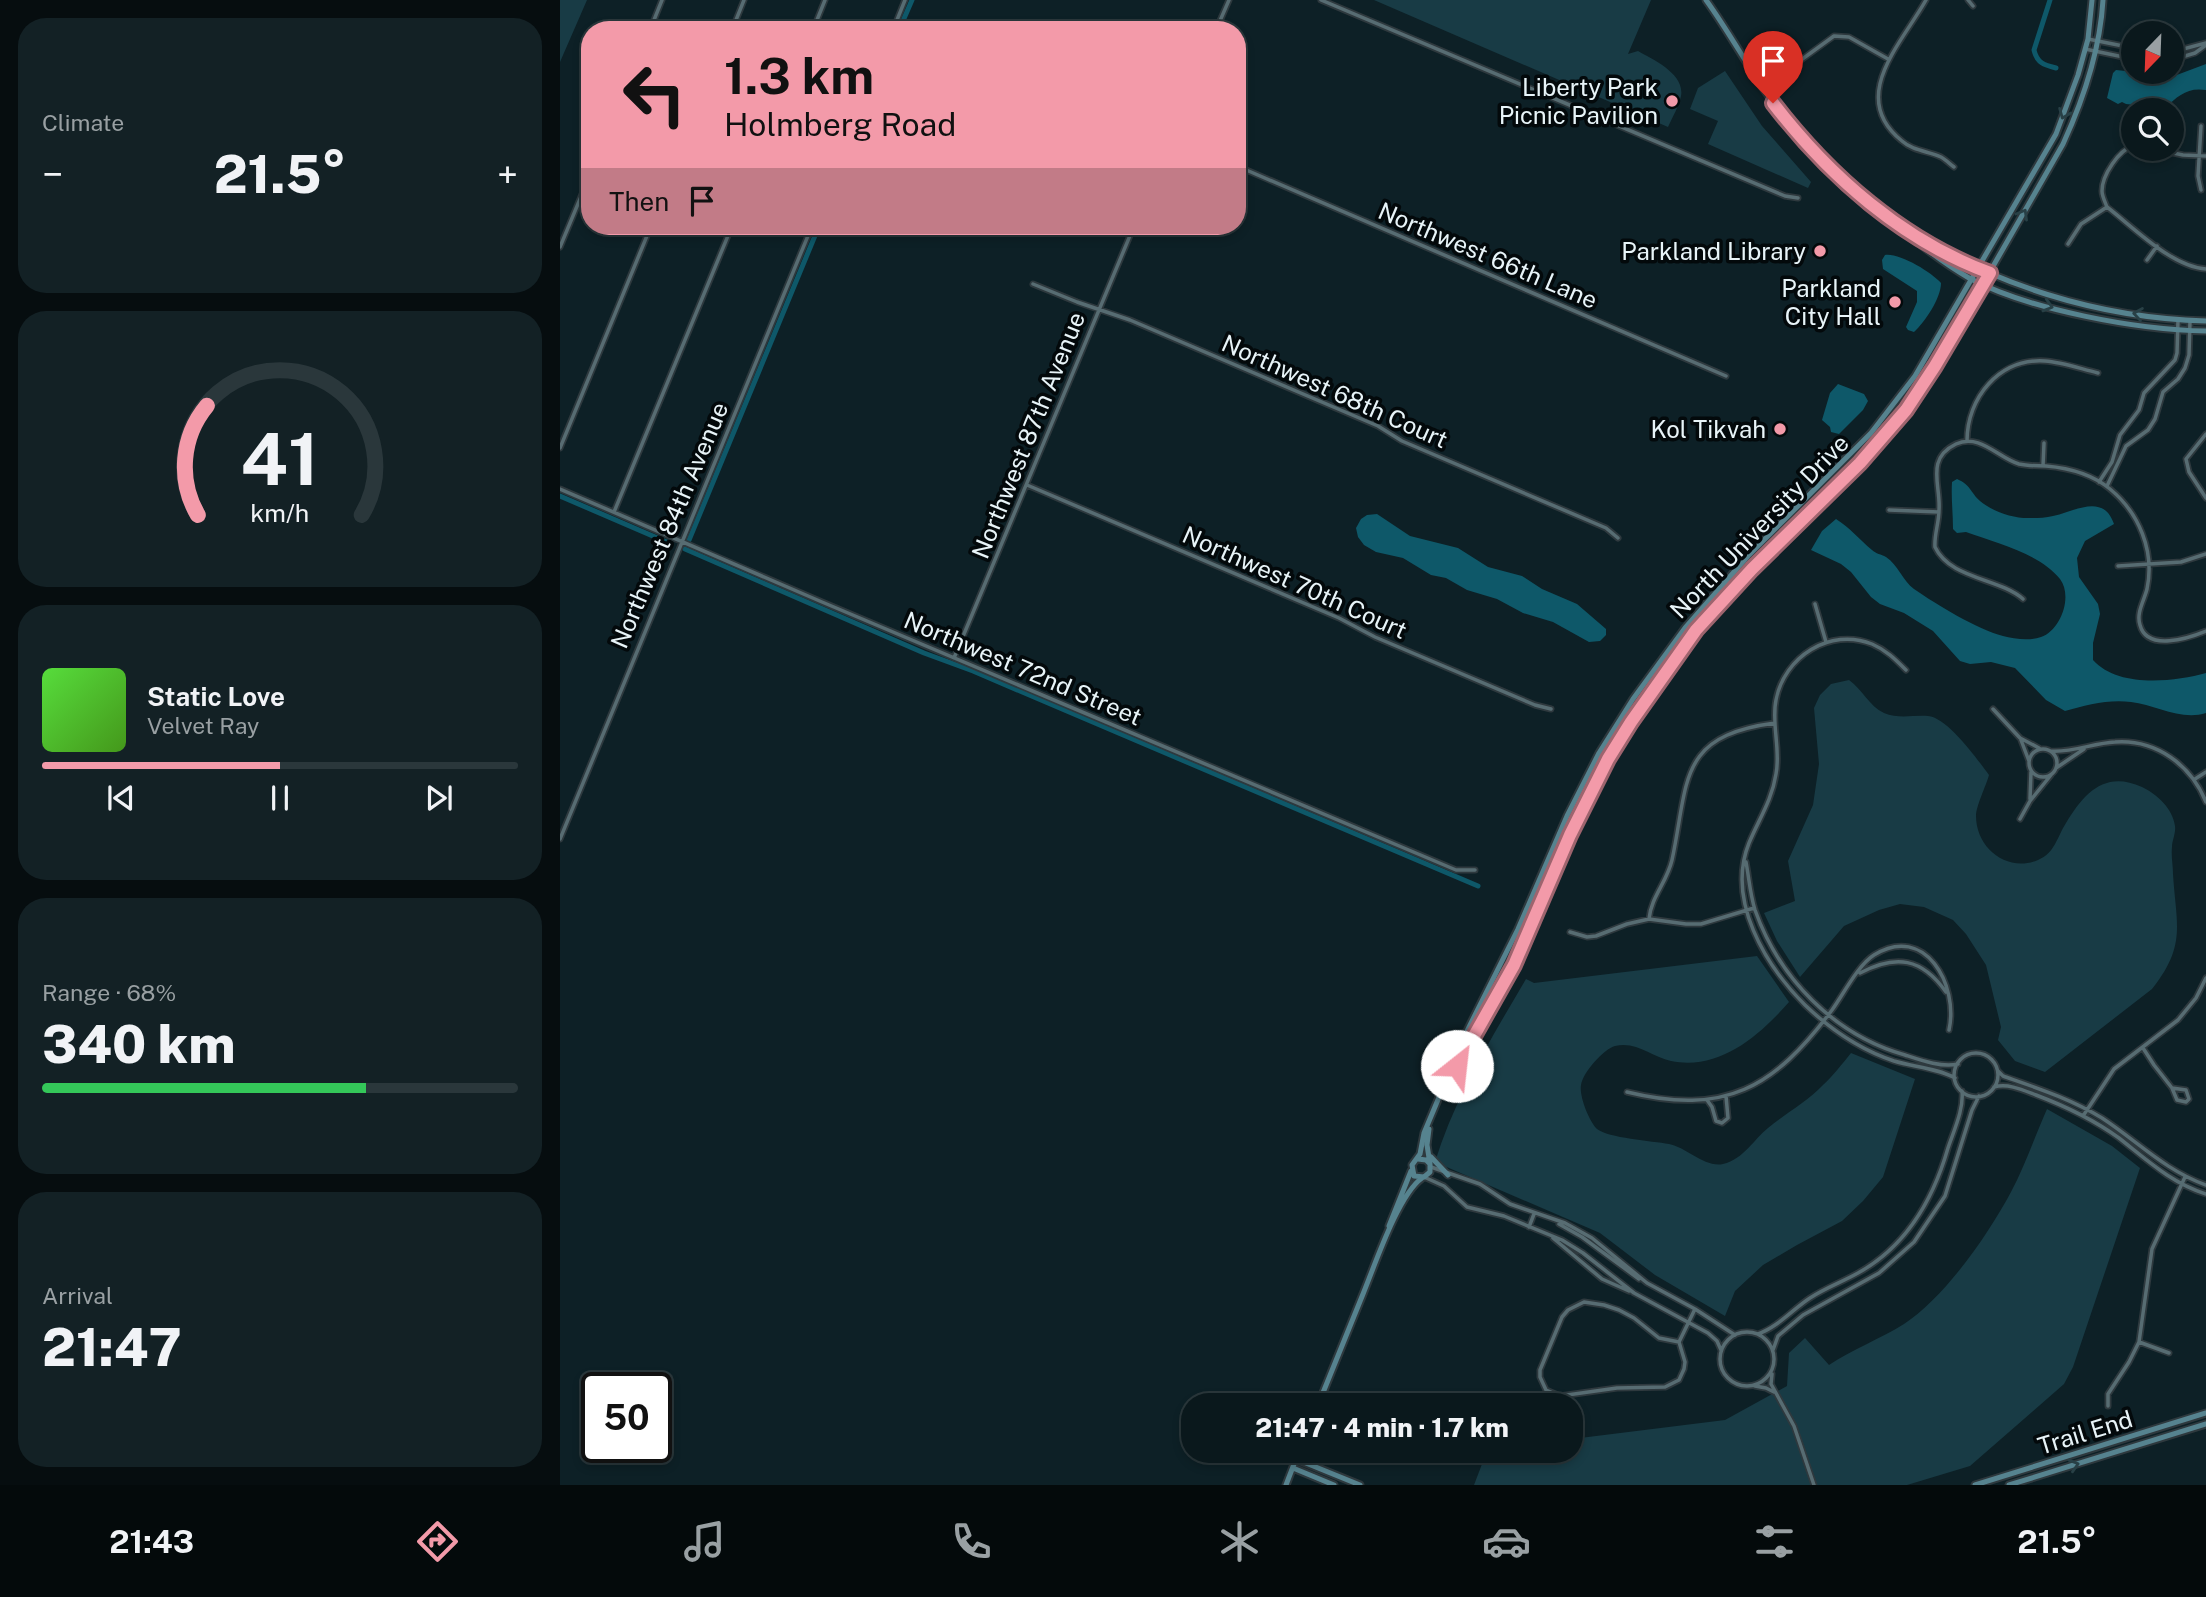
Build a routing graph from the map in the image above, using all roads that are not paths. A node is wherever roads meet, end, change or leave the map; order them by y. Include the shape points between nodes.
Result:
1 (662, 0) edge
2 (744, 0) edge
3 (825, 0) edge
4 (905, 0) edge
5 (1229, 0) edge
6 (1321, 0) edge
7 (1706, 0) edge
8 (1926, 0) edge
9 (1968, 0) edge
10 (2092, 0) edge
11 (2103, 0) edge
12 (1973, 6) dead end
13 (654, 21) edge
14 (736, 21) edge
15 (817, 21) edge
16 (897, 21) edge
17 (1220, 21) edge
18 (2088, 39) junction
19 (2098, 41) junction
20 (2206, 44) edge
21 (2121, 46) edge
22 (2085, 49) junction
23 (2184, 49) edge
24 (2096, 52) junction
25 (2184, 56) edge
26 (2121, 57) edge
27 (1888, 59) junction
28 (1790, 68) dead end
29 (2201, 126) dead end
30 (2121, 153) edge
31 (2184, 154) edge
32 (2199, 156) junction
33 (2206, 156) edge
34 (1954, 167) dead end
35 (1246, 170) edge
36 (2201, 190) dead end
37 (581, 197) edge
38 (1798, 198) dead end
39 (2107, 207) junction
40 (1882, 213) junction
41 (647, 235) edge
42 (728, 235) edge
43 (809, 235) edge
44 (1129, 235) edge
45 (2068, 244) dead end
46 (2157, 246) junction
47 (560, 247) edge
48 (2147, 260) dead end
49 (1978, 269) junction
50 (2206, 269) edge
51 (1990, 273) junction
52 (1972, 279) junction
53 (1033, 284) dead end
54 (1983, 284) junction
55 (1099, 308) junction
56 (2179, 320) junction
57 (2190, 321) junction
58 (2206, 321) edge
59 (2179, 330) junction
60 (2190, 330) junction
61 (2206, 331) edge
62 (2098, 373) dead end
63 (1726, 376) dead end
64 (2206, 434) edge
65 (1967, 440) junction
66 (2044, 443) dead end
67 (560, 448) edge
68 (2043, 466) junction
69 (2099, 482) junction
70 (1027, 485) junction
71 (2108, 486) junction
72 (560, 489) edge
73 (2206, 498) edge
74 (1889, 510) dead end
75 (614, 512) junction
76 (1939, 512) junction
77 (1618, 538) dead end
78 (682, 541) junction
79 (2206, 554) edge
80 (2148, 564) junction
81 (2118, 566) dead end
82 (2023, 598) dead end
83 (1815, 604) dead end
84 (2206, 631) edge
85 (1826, 642) junction
86 (954, 658) junction
87 (1658, 663) junction
88 (1666, 670) junction
89 (1906, 670) dead end
90 (1551, 709) dead end
91 (1993, 709) dead end
92 (1775, 723) junction
93 (2020, 738) junction
94 (2086, 747) junction
95 (2041, 749) junction
96 (2050, 751) junction
97 (2029, 761) junction
98 (2056, 768) junction
99 (2031, 769) junction
100 (2206, 772) edge
101 (2051, 774) junction
102 (2196, 779) junction
103 (2030, 801) junction
104 (2206, 802) edge
105 (2020, 819) dead end
106 (560, 839) edge
107 (1746, 858) junction
108 (1475, 870) dead end
109 (1754, 908) junction
110 (1747, 911) junction
111 (1649, 919) junction
112 (1570, 932) dead end
113 (1858, 974) junction
114 (2206, 978) edge
115 (2205, 985) edge
116 (1947, 995) junction
117 (1828, 1015) junction
118 (1824, 1021) junction
119 (1949, 1030) dead end
120 (2143, 1048) junction
121 (1958, 1064) junction
122 (1998, 1071) junction
123 (1448, 1079) junction
124 (1955, 1079) junction
125 (1994, 1087) junction
126 (2172, 1088) junction
127 (1962, 1091) junction
128 (1627, 1093) dead end
129 (1726, 1096) junction
130 (1979, 1096) junction
131 (1707, 1100) junction
132 (2087, 1109) junction
133 (2083, 1116) junction
134 (1429, 1126) junction
135 (1429, 1153) junction
136 (1418, 1158) junction
137 (1430, 1165) junction
138 (1411, 1171) junction
139 (1448, 1175) junction
140 (2185, 1177) junction
141 (1423, 1178) junction
142 (2182, 1184) junction
143 (2206, 1185) edge
144 (2206, 1194) edge
145 (1534, 1214) junction
146 (1555, 1221) junction
147 (1529, 1227) junction
148 (1549, 1235) junction
149 (1382, 1246) junction
150 (1622, 1268) junction
151 (1614, 1278) junction
152 (1647, 1283) junction
153 (1634, 1293) junction
154 (1797, 1307) junction
155 (1695, 1309) junction
156 (1802, 1315) junction
157 (1688, 1322) junction
158 (1758, 1334) junction
159 (1735, 1335) junction
160 (1679, 1342) junction
161 (2139, 1342) junction
162 (1721, 1350) junction
163 (1773, 1350) junction
164 (2169, 1353) dead end
165 (1773, 1368) junction
166 (1754, 1386) junction
167 (1323, 1393) edge
168 (1776, 1393) junction
169 (2108, 1406) dead end
170 (2206, 1413) edge
171 (2206, 1424) edge
172 (1295, 1463) edge
173 (1306, 1463) edge
174 (1293, 1468) junction
175 (1286, 1485) edge
176 (1334, 1485) edge
177 (1360, 1485) edge
178 (1814, 1485) edge
179 (1975, 1485) edge
180 (2009, 1485) edge

1 - 13 street
2 - 14 street
3 - 15 street
4 - 16 street
5 - 17 street
6 - 38 street via 1785,197
7 - 40 main road via 1788,122 1833,172
8 - 27 street
9 - 12 street
10 - 18 main road, North University Drive
11 - 19 main road, North University Drive
18 - 19 street
18 - 22 main road, North University Drive
19 - 21 street
19 - 24 main road, North University Drive
20 - 23 street
20 - 25 street
22 - 24 street
22 -> 49 main road, North University Drive via 2056,134
24 - 26 street
51 -> 24 main road, North University Drive via 2063,144
27 - 28 street via 1841,35 1828,39
27 - 34 street via 1878,88 1888,126 1910,147
29 - 32 street
30 - 39 street via 2102,189
31 - 32 street
32 - 33 street
32 - 36 street
35 - 63 street, Northwest 66th Lane
37 - 47 street
39 - 45 street via 2081,224
39 - 46 street
40 - 49 main road
40 - 52 main road
41 - 67 street
42 - 75 street
43 - 78 street, Northwest 84th Avenue
44 - 55 street, Northwest 87th Avenue
46 - 48 street
46 - 50 street
49 - 51 main road
49 - 52 main road, North University Drive
51 - 54 main road, North University Drive
56 -> 51 main road via 2057,298
52 - 54 main road
52 - 87 main road, North University Drive via 1893,407 1748,556
53 - 55 street, Northwest 68th Court
54 -> 59 main road via 2055,308
54 - 88 main road, North University Drive via 1926,381 1889,431 1752,569
55 - 70 street, Northwest 87th Avenue
55 - 77 street, Northwest 68th Court via 1378,426 1606,528
56 - 57 main road
56 - 59 street
57 - 58 main road
57 - 60 street
59 - 60 main road
59 - 69 street via 2175,360 2144,393
60 - 61 main road
60 - 71 street via 2185,368 2163,392 2148,430 2126,446
62 - 65 street via 2044,360 2011,367 1981,391 1970,413
64 - 73 street via 2186,459
65 - 68 street via 2020,464
65 - 76 street via 1948,449 1938,463
66 - 68 street
68 - 69 street via 2076,471
69 - 71 street
70 - 86 street, Northwest 87th Avenue
70 - 90 street, Northwest 70th Court
71 - 80 street via 2137,520
72 - 75 street, Northwest 72nd Street
74 - 76 street
75 - 78 street, Northwest 72nd Street
76 - 82 street via 1935,539 1939,554 1972,577 2004,586
78 - 86 street, Northwest 72nd Street
78 - 106 street, Northwest 84th Avenue
79 - 80 street via 2181,562
80 - 81 street
80 - 84 street via 2148,586 2139,614 2143,633 2172,640
83 - 85 street
85 - 89 street via 1871,643
85 - 92 street via 1797,659 1784,677 1776,698
86 - 108 street, Northwest 72nd Street via 1456,870
87 - 88 main road
87 - 123 main road, North University Drive via 1584,780
88 - 123 main road, North University Drive via 1599,775 1514,965
91 - 93 street
92 - 107 street via 1777,773
92 - 111 street via 1721,737 1691,769 1667,876 1652,901
93 - 95 street
93 - 97 street
94 - 96 street
94 - 98 street
94 - 102 street via 2117,742 2147,745 2174,759
95 - 96 street
95 - 97 street
96 - 98 street
97 - 99 street
98 - 101 street
99 - 101 street via 2040,776
99 - 103 street
100 - 102 street
101 - 103 street
102 - 104 street
103 - 105 street
107 - 109 street
107 - 110 street via 1741,886
109 - 110 street
109 - 117 street via 1778,958
110 - 111 street via 1701,924
110 - 118 street via 1770,961
111 - 112 street via 1596,936
113 - 116 street via 1883,962 1902,961 1930,973
113 - 116 street via 1871,957 1886,949 1912,948 1935,963
113 - 117 street
114 - 115 street
115 - 120 street via 2178,1020
116 - 119 street
117 - 118 street
117 - 121 street via 1895,1053
118 - 124 street via 1870,1051
118 - 129 street via 1780,1069
120 - 126 street
120 - 132 street via 2114,1069
121 - 122 street via 1969,1054 1981,1054 1994,1062
121 - 124 street
122 - 125 street
122 - 132 street
123 - 134 main road, North University Drive
124 - 127 street
125 - 130 street
125 - 133 street via 2031,1093
126 - 126 street via 2177,1100 2189,1099 2186,1090
127 - 130 street
127 - 154 street via 1941,1173 1915,1222 1872,1265
128 - 131 street via 1673,1101
129 - 131 street
129 - 131 street via 1728,1118 1722,1122 1716,1121
130 - 156 street via 1945,1196 1914,1242 1879,1273
132 - 133 street
132 - 140 street
133 - 142 street
134 - 135 main road
134 - 136 main road, North University Drive
135 - 137 main road
135 - 139 main road
136 - 137 main road
136 - 138 main road
137 - 139 street
137 - 141 main road
138 - 141 main road
138 - 149 main road
139 - 145 street via 1480,1184
140 - 142 street
140 - 143 street
141 - 147 street via 1444,1186 1467,1207
141 - 149 main road via 1409,1191
142 - 144 street
142 - 161 street via 2152,1249
145 - 146 street
145 - 147 street
146 - 150 street
146 - 152 street via 1601,1244
147 - 148 street
148 - 151 street via 1583,1252
148 - 153 street via 1602,1279
149 - 167 main road
150 - 151 street
150 - 152 street
151 - 153 street
152 - 155 street
153 - 157 street
154 - 156 street
154 - 158 street
155 - 157 street
155 - 159 street
156 - 163 street via 1778,1336
157 - 160 street
157 - 162 street via 1708,1333
158 - 159 street
158 - 163 street
159 - 162 street
160 - 160 street via 1659,1338 1619,1311 1584,1302 1562,1317 1540,1377 1546,1390 1560,1396 1665,1387 1679,1380 1684,1369
161 - 164 street
161 - 169 street via 2108,1394
162 - 166 street via 1720,1366 1726,1378 1741,1386
163 - 165 street
165 - 166 street
165 - 168 street via 1771,1384
166 - 168 street
168 - 178 street via 1794,1426
170 - 179 main road, Trail End
180 -> 171 main road, Trail End
172 - 174 main road
173 - 177 main road
174 - 175 main road
174 - 176 main road

